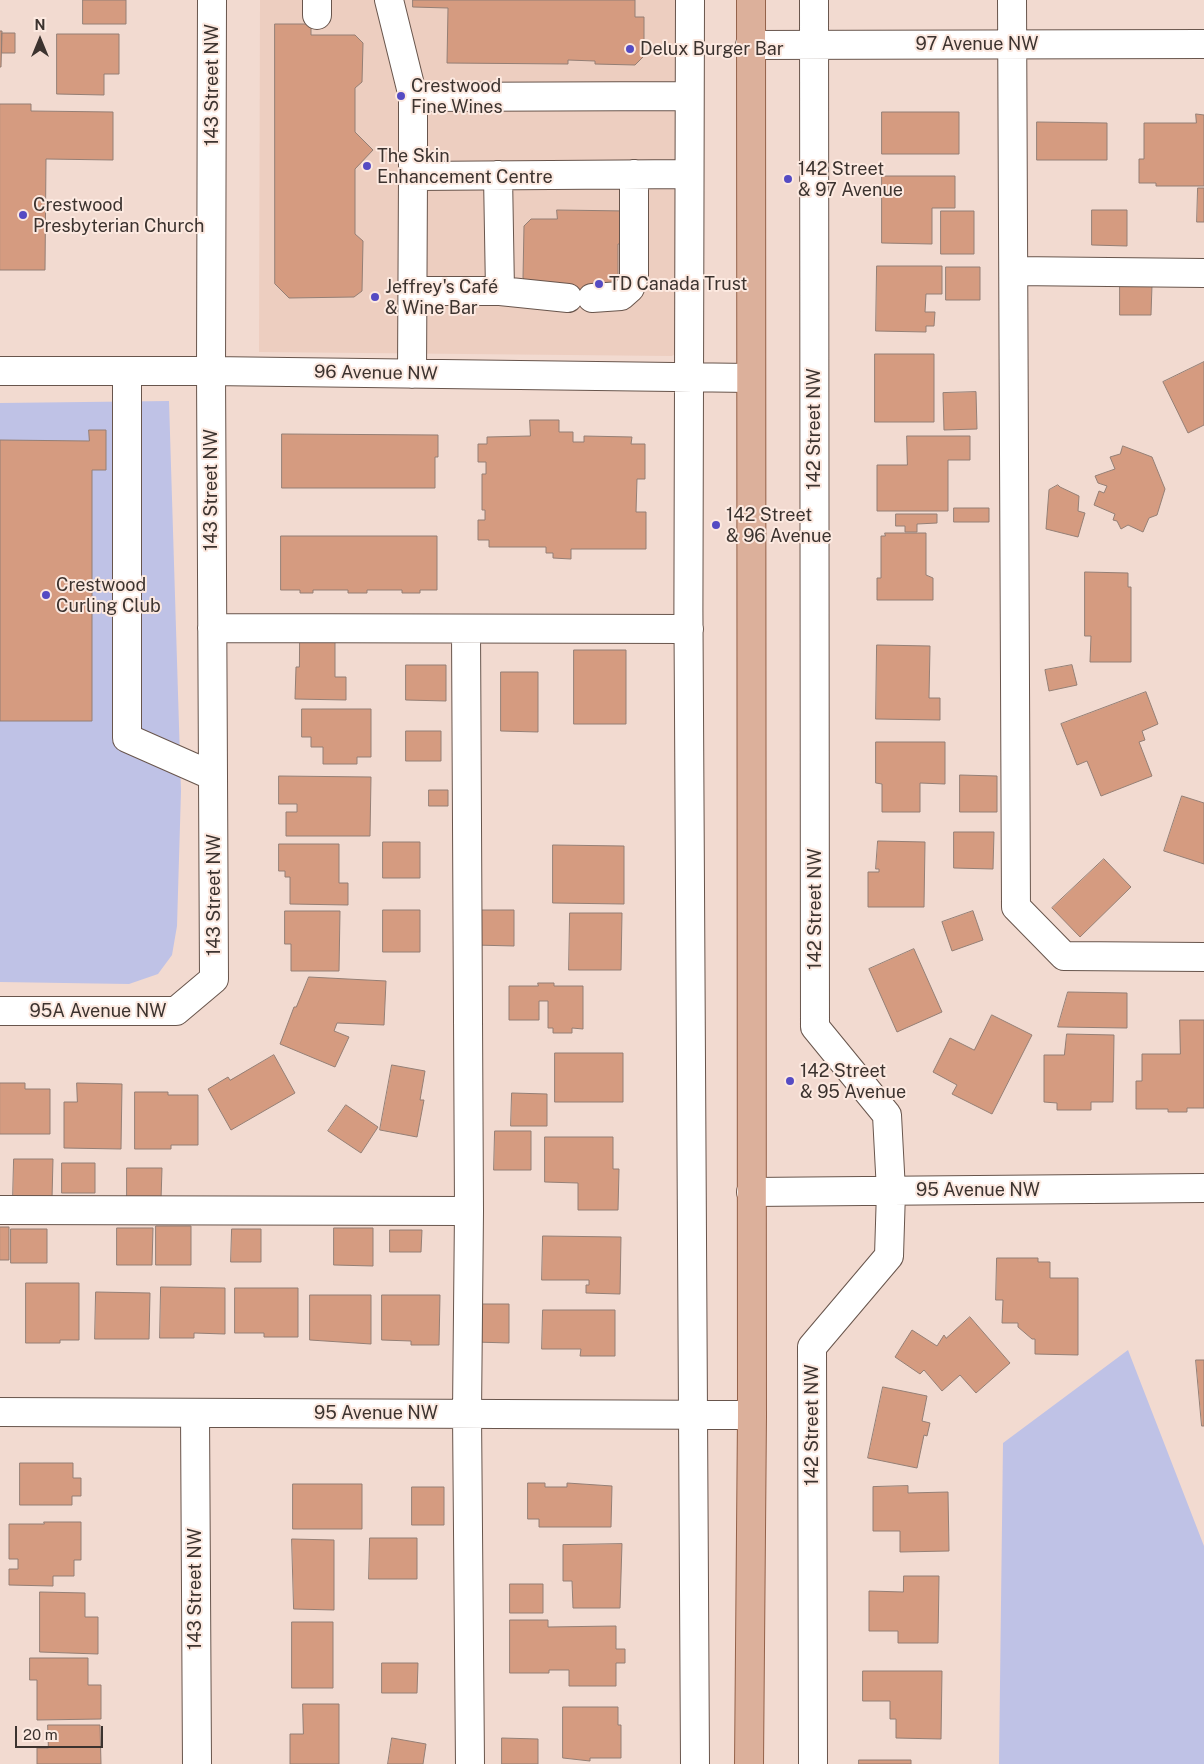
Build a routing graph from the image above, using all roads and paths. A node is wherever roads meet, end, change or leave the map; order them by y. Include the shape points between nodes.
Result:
1 (212, 0) edge
2 (389, 0) edge
3 (690, 0) edge
4 (751, 0) edge
5 (814, 0) edge
6 (1012, 0) edge
7 (814, 44) junction
8 (1013, 44) junction
9 (1204, 44) edge
10 (750, 45) junction
11 (690, 96) junction
12 (413, 98) junction
13 (634, 174) junction
14 (689, 174) junction
15 (498, 175) junction
16 (414, 176) junction
17 (1014, 271) junction
18 (1204, 273) edge
19 (413, 292) junction
20 (500, 292) junction
21 (127, 370) junction
22 (0, 371) edge
23 (211, 371) junction
24 (412, 374) junction
25 (688, 378) junction
26 (751, 378) junction
27 (212, 628) junction
28 (689, 629) junction
29 (466, 630) junction
30 (213, 776) junction
31 (1204, 957) edge
32 (214, 979) joint
33 (0, 1011) edge
34 (1204, 1188) edge
35 (891, 1191) junction
36 (751, 1192) junction
37 (0, 1210) edge
38 (469, 1211) junction
39 (0, 1412) edge
40 (195, 1413) junction
41 (467, 1413) junction
42 (691, 1415) junction
43 (752, 1415) junction
44 (197, 1764) edge
45 (470, 1764) edge
46 (695, 1764) edge
47 (749, 1764) edge
48 (813, 1764) edge

1 - 23 street, 143 Street NW
2 - 12 street
3 - 11 street
4 - 10 main road
5 - 7 street, 142 Street NW
6 - 8 street
7 - 8 street, 97 Avenue NW
7 - 10 street, 97 Avenue NW
7 - 35 street, 142 Street NW via 816,1027 887,1115
8 - 9 street, 97 Avenue NW
8 - 17 street
10 - 26 main road
11 - 12 street
11 - 14 street
12 - 16 street
13 - 14 street
13 - 15 street
13 - 20 street via 634,276 630,288 621,296 580,298
14 - 25 street
15 - 16 street
15 - 20 street
16 - 19 street
17 - 18 street
17 - 31 street via 1016,907 1064,956
19 - 20 street
19 - 24 street
21 - 22 street, 96 Avenue NW
21 - 23 street, 96 Avenue NW
21 - 30 street via 127,738
23 - 24 street, 96 Avenue NW
23 - 27 street, 143 Street NW
24 - 25 street, 96 Avenue NW
25 - 26 street, 96 Avenue NW
25 - 28 street
26 - 36 main road
27 - 29 street
27 - 30 street, 143 Street NW
28 - 29 street
28 - 42 street
29 - 38 street
30 - 32 street, 143 Street NW
32 - 33 street, 95A Avenue NW via 176,1011
34 - 35 street, 95 Avenue NW
35 - 36 street, 95 Avenue NW
35 - 48 street, 142 Street NW via 889,1256 812,1347
36 - 43 main road
37 - 38 street
38 - 41 street
39 - 40 street, 95 Avenue NW
40 - 41 street, 95 Avenue NW
40 - 44 street, 143 Street NW
41 - 42 street, 95 Avenue NW
41 - 45 street
42 - 43 street, 95 Avenue NW
42 - 46 street
43 - 47 main road

